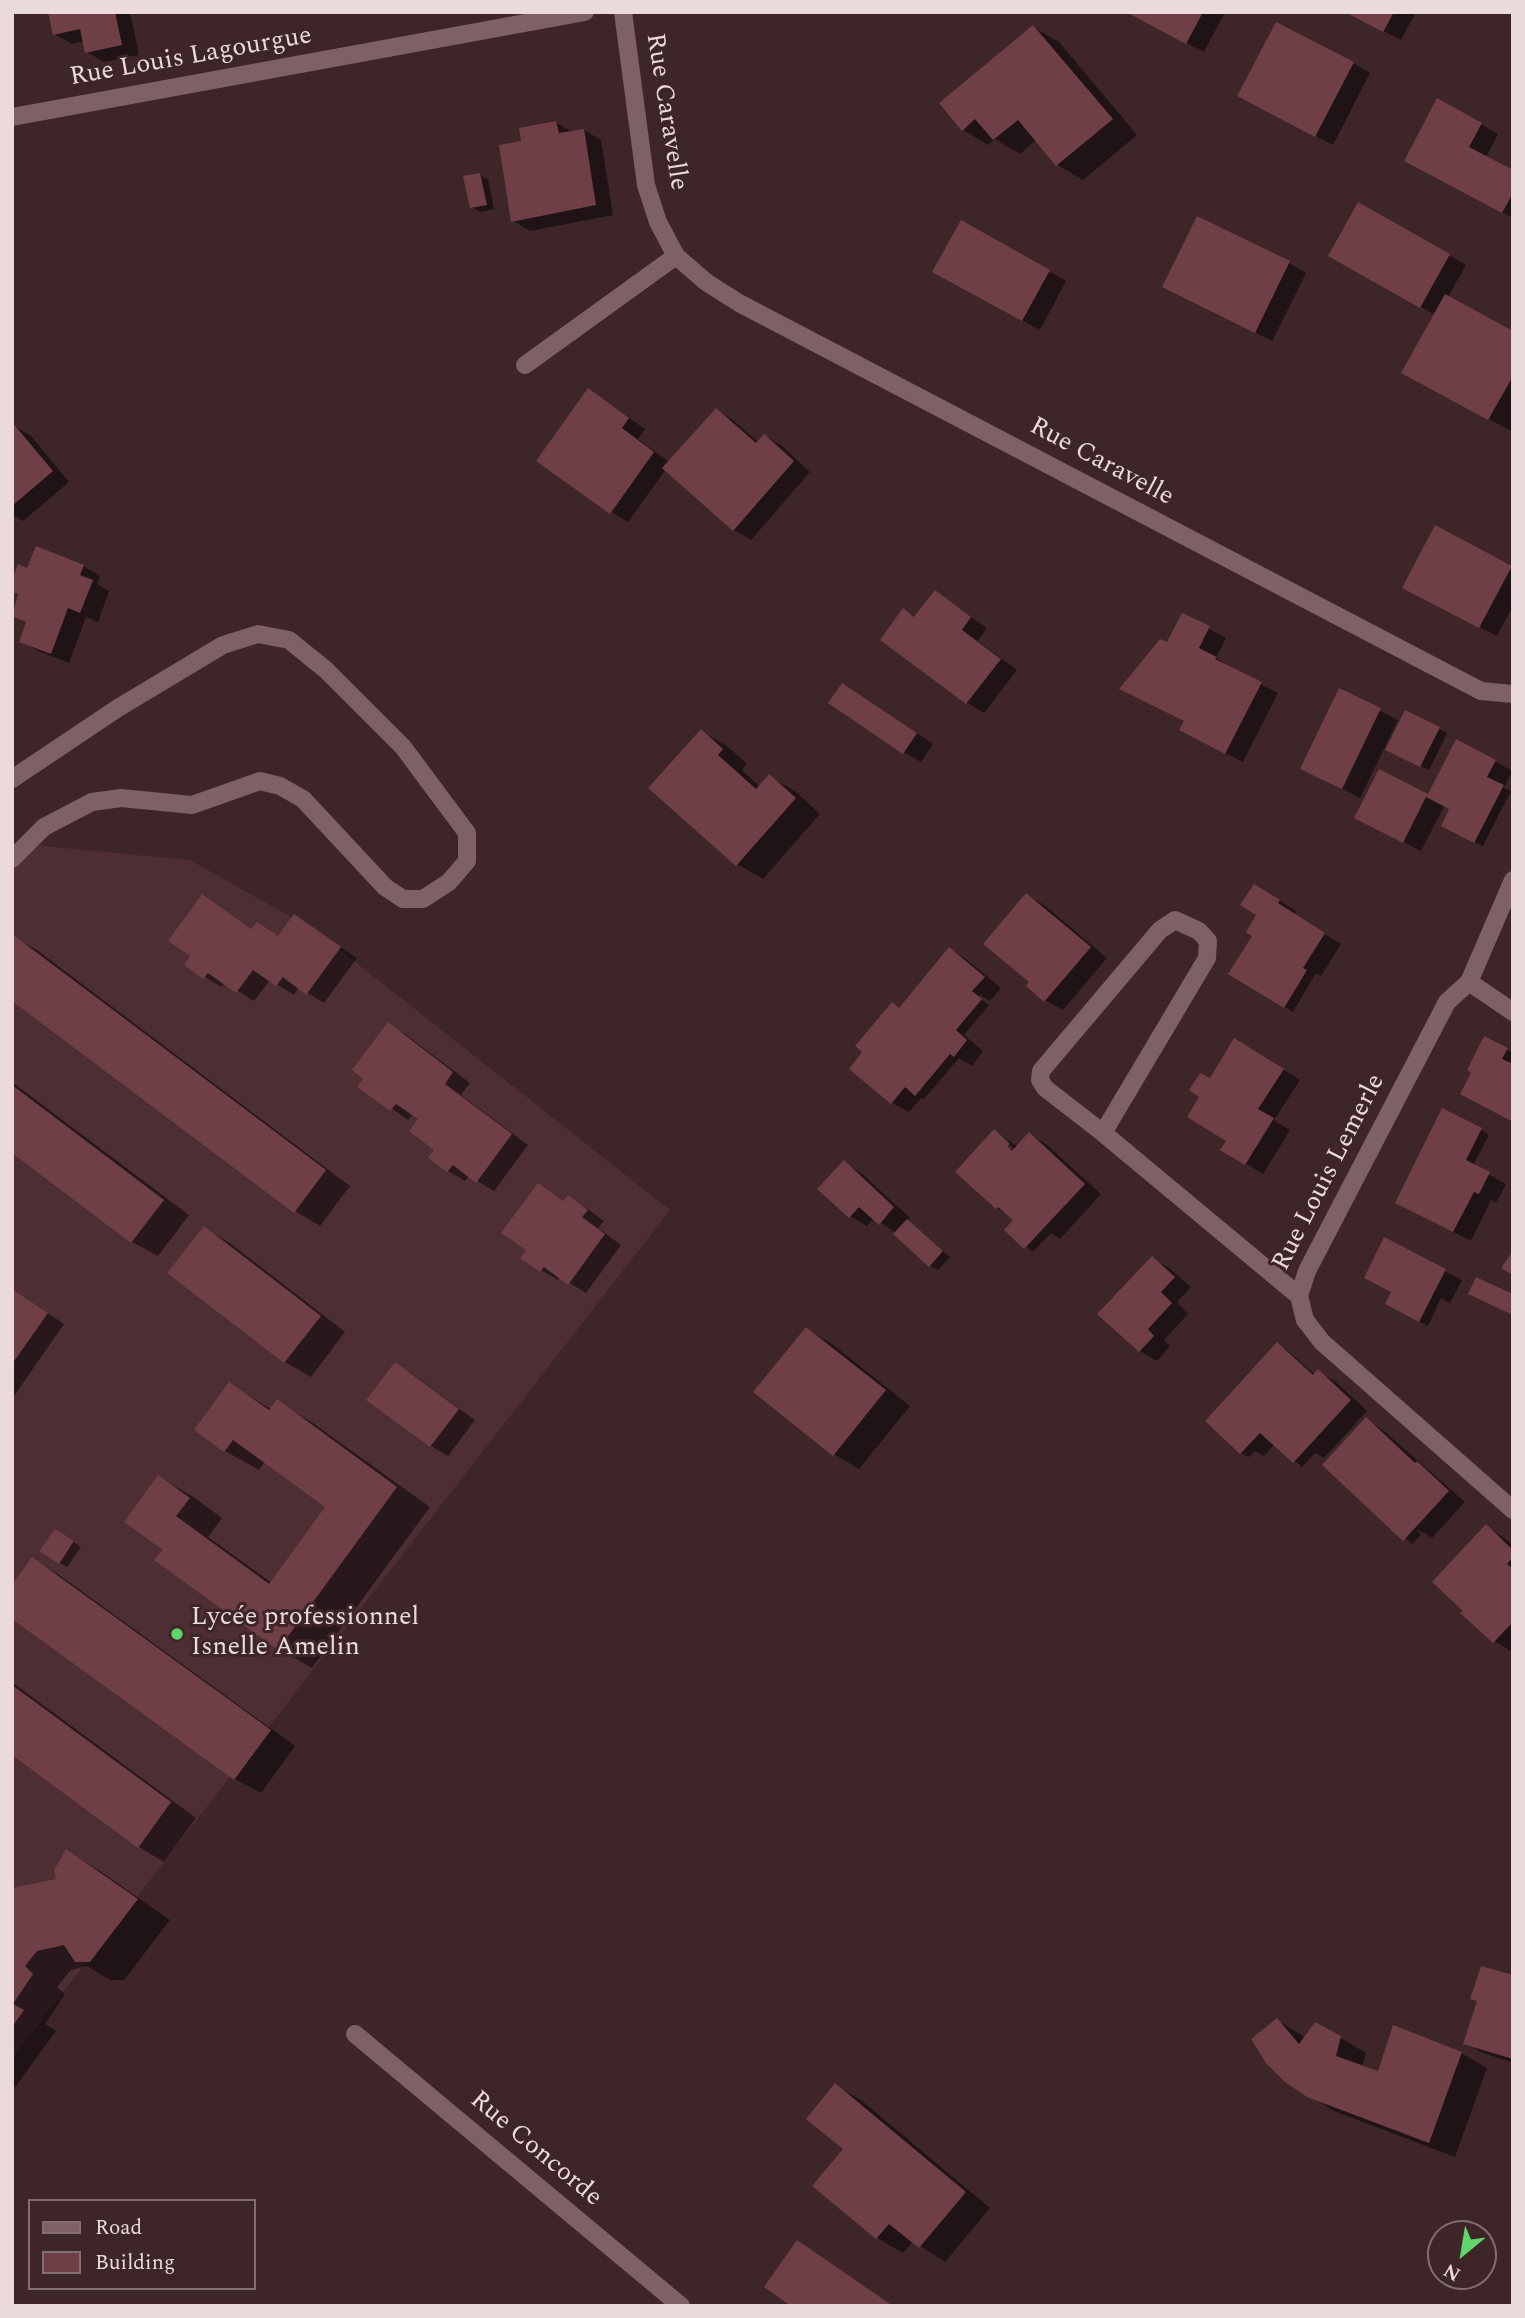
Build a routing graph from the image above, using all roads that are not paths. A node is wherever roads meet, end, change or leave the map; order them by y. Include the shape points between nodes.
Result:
1 (585, 12) edge
2 (624, 12) edge
3 (12, 117) edge
4 (676, 256) junction
5 (525, 365) dead end
6 (1513, 694) edge
7 (12, 779) edge
8 (12, 859) edge
9 (1513, 880) edge
10 (1469, 982) junction
11 (1513, 1012) edge
12 (1103, 1133) junction
13 (1299, 1296) junction
14 (1513, 1510) edge
15 (355, 2034) dead end
16 (681, 2306) edge

1 - 3 street, Rue Louis Lagourgue
2 - 4 street, Rue Caravelle via 646,185
4 - 5 street
4 - 6 street, Rue Caravelle via 739,303 1481,691
7 - 8 street via 223,645 258,634 289,640 403,747 467,833 467,861 449,882 423,898 403,899 385,887 303,799 260,781 192,805 121,799 92,802 44,827
9 - 10 street, Rue Louis Lemerle
10 - 11 street
10 - 13 street, Rue Louis Lemerle via 1447,1002 1307,1271
12 - 12 street via 1045,1088 1041,1071 1160,930 1175,919 1208,941 1207,958
12 - 13 street
13 - 14 street, Rue Louis Lemerle via 1306,1320 1322,1342
15 - 16 street, Rue Concorde

